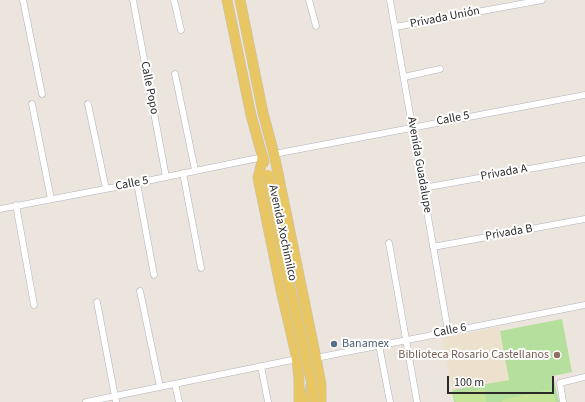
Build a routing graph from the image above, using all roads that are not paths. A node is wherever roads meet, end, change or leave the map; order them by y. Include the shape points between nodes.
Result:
1 (23, 0) edge
2 (133, 0) edge
3 (174, 0) edge
4 (227, 0) edge
5 (240, 0) edge
6 (309, 0) edge
7 (390, 0) edge
8 (542, 0) edge
9 (316, 26) dead end
10 (395, 27) junction
11 (180, 30) dead end
12 (440, 69) dead end
13 (175, 74) dead end
14 (404, 77) junction
15 (42, 94) dead end
16 (585, 95) edge
17 (32, 104) dead end
18 (88, 104) dead end
19 (413, 127) junction
20 (274, 154) junction
21 (263, 156) junction
22 (585, 159) edge
23 (196, 170) junction
24 (183, 173) junction
25 (166, 177) junction
26 (137, 183) junction
27 (423, 188) junction
28 (106, 189) junction
29 (51, 199) junction
30 (16, 205) junction
31 (0, 209) edge
32 (585, 219) edge
33 (389, 243) dead end
34 (433, 247) junction
35 (201, 268) dead end
36 (154, 275) dead end
37 (140, 291) dead end
38 (97, 302) dead end
39 (34, 305) dead end
40 (585, 305) edge
41 (448, 331) junction
42 (406, 340) junction
43 (379, 345) junction
44 (316, 358) junction
45 (297, 359) junction
46 (261, 366) junction
47 (585, 377) edge
48 (175, 384) junction
49 (321, 385) junction
50 (160, 386) junction
51 (116, 399) edge
52 (86, 402) edge
53 (179, 402) edge
54 (268, 402) edge
55 (299, 402) edge
56 (308, 402) edge
57 (314, 402) edge
58 (321, 402) edge
59 (325, 402) edge
60 (390, 402) edge
61 (417, 402) edge
62 (563, 402) edge

1 - 15 street
2 - 25 street, Calle Popo
3 - 11 street
4 - 21 main road, Avenida Xochimilco via 251,115
5 - 20 main road, Avenida Xochimilco
6 - 9 street
7 - 10 street, Avenida Guadalupe
8 - 10 street, Privada Unión
10 - 14 street, Avenida Guadalupe
12 - 14 street
13 - 23 street
14 - 19 street, Avenida Guadalupe
16 - 19 street, Calle 5
17 - 29 street
18 - 28 street
19 - 20 street, Calle 5
19 - 27 street, Avenida Guadalupe
20 - 44 main road, Avenida Xochimilco
21 - 23 street, Calle 5
21 - 45 main road, Avenida Xochimilco via 258,178
21 - 57 main road, bridge
22 - 27 street, Privada A
23 - 24 street, Calle 5
24 - 25 street, Calle 5
24 - 35 street
25 - 26 street, Calle 5
26 - 28 street, Calle 5
26 - 36 street
27 - 34 street, Avenida Guadalupe
28 - 29 street, Calle 5
29 - 30 street, Calle 5
30 - 31 street, Calle 5
30 - 39 street
32 - 34 street, Privada B
33 - 42 street
34 - 41 street, Avenida Guadalupe
37 - 50 street
38 - 51 street
40 - 41 street, Calle 6
41 - 42 street, Calle 6
42 - 43 street, Calle 6
42 - 61 street
43 - 44 street, Calle 6
43 - 60 street
44 - 49 main road, Avenida Xochimilco
44 - 56 main road
45 - 46 street
45 - 55 main road, Avenida Xochimilco
46 - 48 street
46 - 54 street
47 - 62 street via 560,382
48 - 50 street
48 - 53 street
49 - 58 main road, Avenida Xochimilco
49 - 59 street, Avenida Xochimilco
50 - 51 street
51 - 52 street

